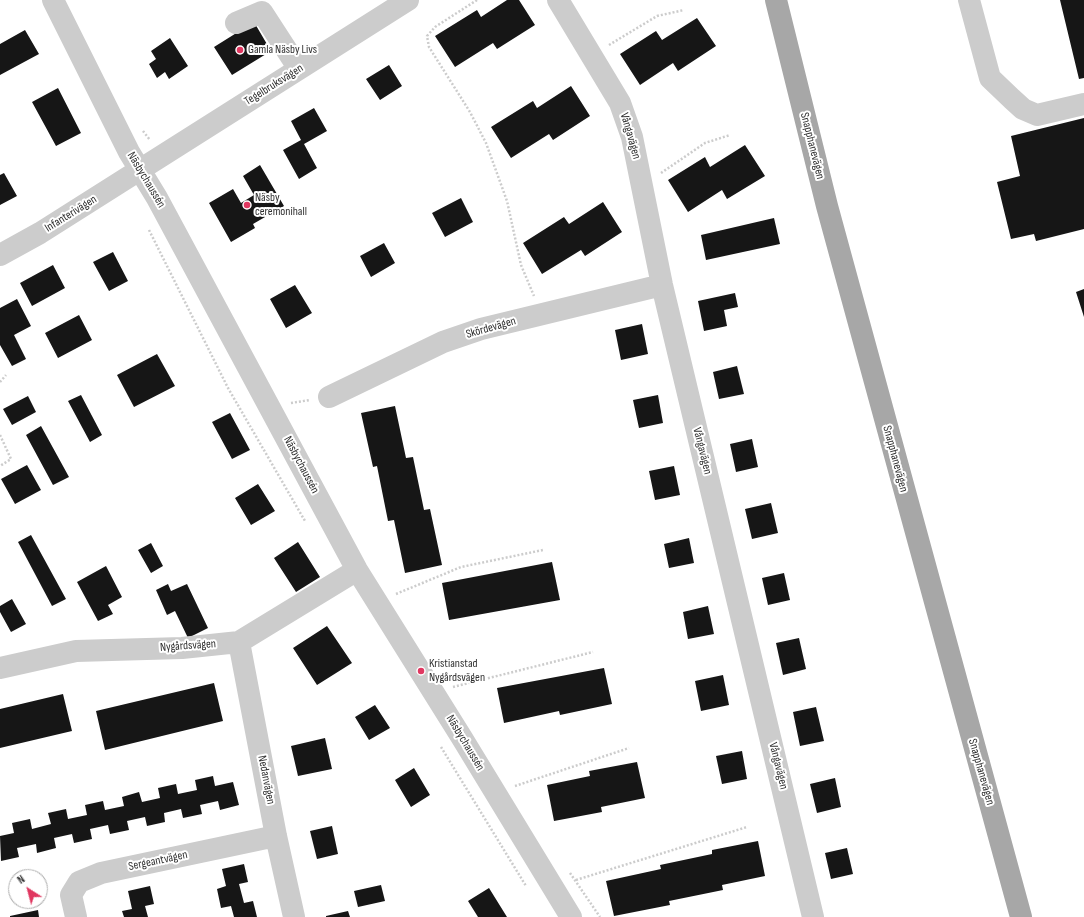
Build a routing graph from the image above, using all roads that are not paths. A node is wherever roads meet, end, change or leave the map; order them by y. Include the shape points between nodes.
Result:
1 (53, 0) edge
2 (408, 0) edge
3 (558, 0) edge
4 (776, 0) edge
5 (969, 0) edge
6 (236, 23) dead end
7 (299, 69) junction
8 (1084, 104) edge
9 (139, 169) junction
10 (0, 255) edge
11 (662, 285) junction
12 (329, 397) road end
13 (357, 570) junction
14 (240, 642) junction
15 (0, 668) edge
16 (276, 836) junction
17 (76, 917) edge
18 (294, 917) edge
19 (571, 917) edge
20 (813, 917) edge
21 (1021, 917) edge

1 - 9 street, Näsbychaussén
2 - 7 street, Tegelbruksvägen
3 - 11 street, Vångavägen via 620,103 632,137
4 - 21 main road, Snapphanevägen via 833,229
5 - 8 street via 990,78 1024,109 1037,115
6 - 7 street via 262,12
7 - 9 street, Tegelbruksvägen
9 - 10 street, Infanterivägen via 40,234
9 - 13 street, Näsbychaussén
11 - 12 street, Skördevägen via 481,329 443,342
11 - 20 street, Vångavägen
13 - 14 street, Nygårdsvägen
13 - 19 street, Näsbychaussén via 434,691
14 - 15 street, Nygårdsvägen via 182,648 76,651
14 - 16 street, Nedanvägen
16 - 17 street, Sergeantvägen via 101,873 86,879 79,882 71,895
16 - 18 street, Nedanvägen

